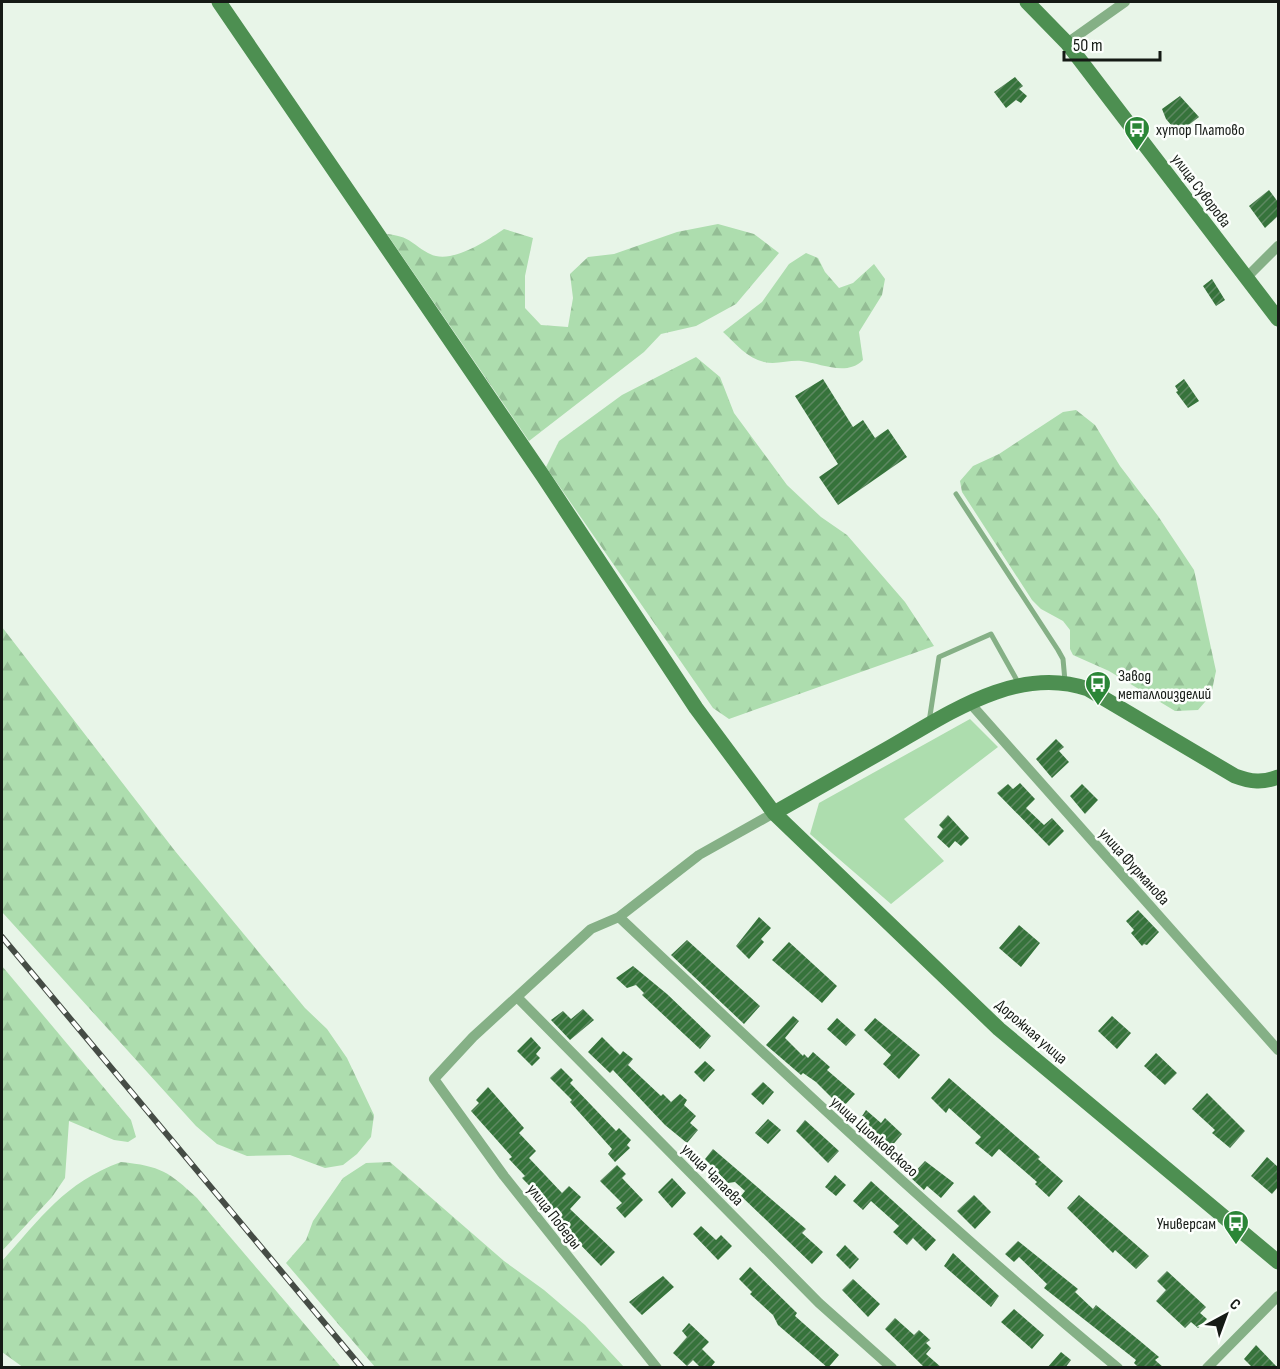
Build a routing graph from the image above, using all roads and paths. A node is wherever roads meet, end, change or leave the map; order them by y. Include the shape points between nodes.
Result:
1 (219, 2) edge
2 (1027, 2) edge
3 (1125, 2) edge
4 (1067, 44) junction
5 (1278, 246) edge
6 (1246, 278) junction
7 (1278, 319) edge
8 (956, 494) dead end
9 (1065, 683) junction
10 (1020, 686) junction
11 (969, 702) junction
12 (928, 725) junction
13 (1278, 777) edge
14 (774, 813) junction
15 (619, 917) junction
16 (517, 997) junction
17 (1278, 1050) edge
18 (1278, 1262) edge
19 (1278, 1296) edge
20 (657, 1368) edge
21 (892, 1368) edge
22 (1118, 1368) edge
23 (1207, 1368) edge

1 - 14 main road, Дорожная улица via 543,476 696,708
2 - 4 main road, улица Суворова
3 - 4 street
4 - 6 main road, улица Суворова
5 - 6 street
6 - 7 main road, улица Суворова
8 - 9 lane via 1058,650
9 - 10 main road
9 - 13 main road via 1088,689 1235,776 1249,781
10 - 11 main road
10 - 12 lane via 991,634 939,657
11 - 12 main road
11 - 17 street, улица Фурманова
12 - 14 main road
14 - 15 street via 699,855
14 - 18 main road, Дорожная улица via 999,1029
15 - 16 street via 591,930
15 - 22 street, улица Циолковского via 1001,1271
16 - 20 street, улица Победы via 434,1078 504,1176
16 - 21 street, улица Чапаева via 819,1303
19 - 23 street

